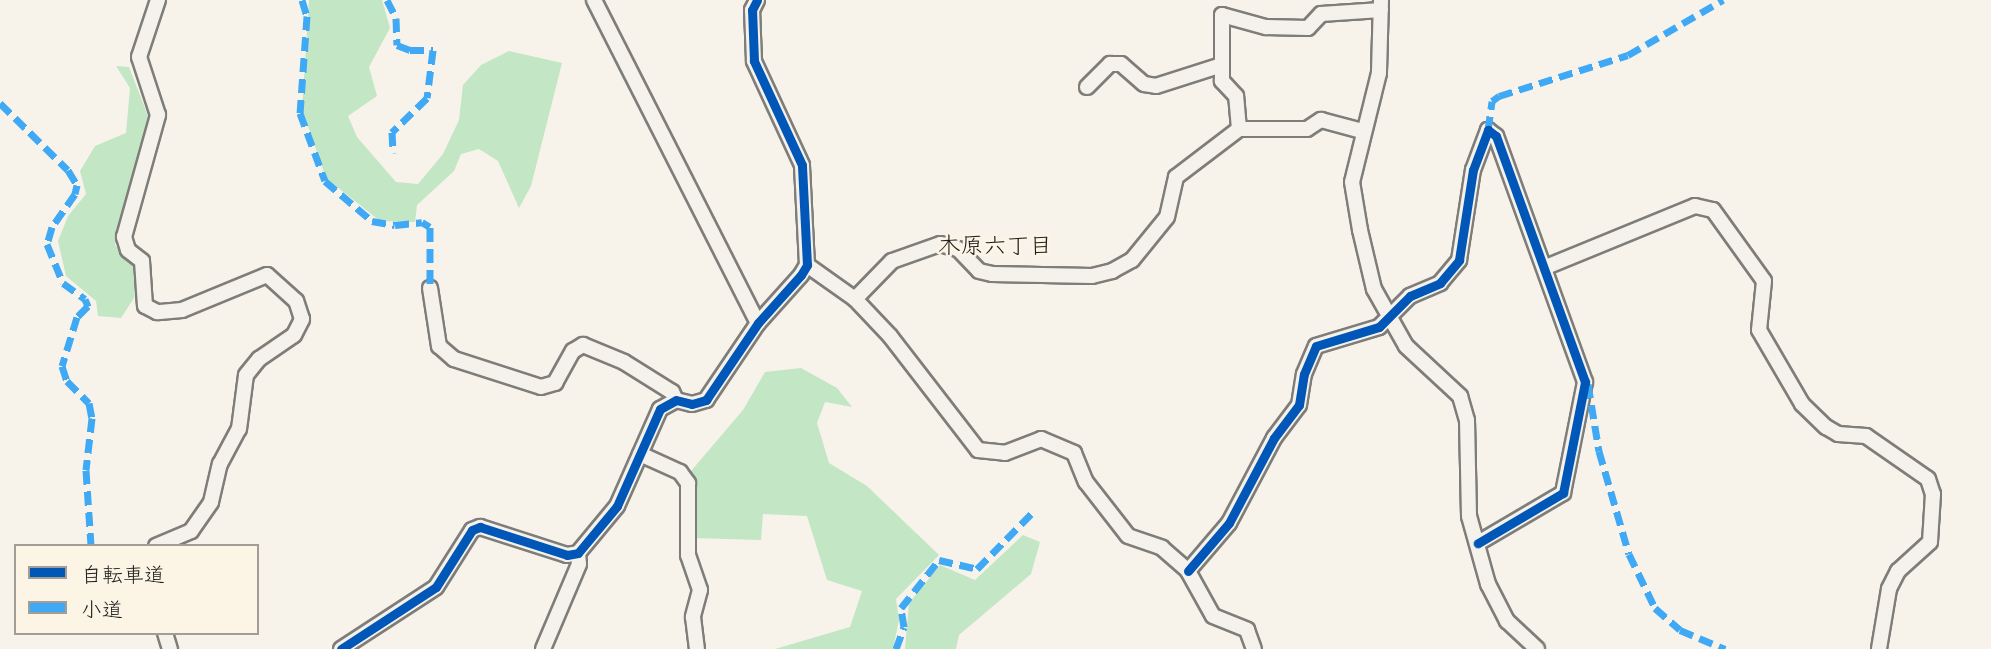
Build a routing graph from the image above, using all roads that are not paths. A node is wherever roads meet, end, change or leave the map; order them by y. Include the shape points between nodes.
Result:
1 (158, 0) edge
2 (594, 0) edge
3 (757, 0) edge
4 (1381, 5) edge
5 (1222, 65) junction
6 (1087, 87) dead end
7 (1239, 129) junction
8 (1362, 131) junction
9 (807, 265) junction
10 (1546, 267) junction
11 (430, 288) dead end
12 (855, 299) junction
13 (1392, 319) junction
14 (758, 323) junction
15 (676, 400) junction
16 (640, 454) junction
17 (1478, 543) junction
18 (161, 544) edge
19 (578, 553) junction
20 (1188, 571) junction
21 (341, 649) edge
22 (544, 649) edge
23 (697, 649) edge
24 (1254, 649) edge
25 (1538, 649) edge
26 (1879, 649) edge

1 - 18 street via 139,57 159,115 124,237 128,250 142,261 145,306 157,312 182,310 267,275 296,301 302,319 294,335 259,359 246,375 239,429 220,464 211,502 191,531
2 - 14 street
3 - 9 street via 752,10 754,61 802,164
4 - 5 street via 1321,14 1308,28 1266,27 1222,15
4 - 8 street via 1378,73
5 - 6 street via 1156,86 1144,84 1121,64 1110,64
5 - 7 street via 1222,81 1236,96
7 - 8 street via 1307,129 1321,120
7 - 12 street via 1177,177 1167,217 1132,260 1112,271 1092,276 992,274 979,271 958,249 940,244 892,261
8 - 13 street via 1352,181 1374,289
9 - 12 street
9 - 14 street
10 - 13 street via 1496,136 1488,130 1473,170 1458,260 1440,283 1410,296
10 - 17 street via 1585,383 1563,493
10 - 26 street via 1695,206 1713,211 1764,281 1759,330 1802,404 1826,427 1838,434 1866,436 1928,479 1933,494 1930,542 1898,571 1889,589
11 - 15 street via 439,346 454,359 541,387 555,383 573,351 583,345 624,362 672,392
12 - 20 street via 934,387 978,450 1005,453 1041,439 1067,446 1081,463 1086,482 1128,536 1162,548
13 - 17 street via 1418,361 1460,396 1467,420 1469,516
13 - 20 street via 1380,327 1316,346 1304,374 1299,405 1274,438 1229,523
14 - 15 street via 706,400 692,404
15 - 16 street via 660,409
16 - 19 street via 617,506
16 - 23 street via 680,472 688,483 688,555 700,590 693,617
17 - 25 street via 1488,584 1507,621
19 - 21 street via 567,555 480,527 472,530 436,587
19 - 22 street via 579,564
20 - 24 street via 1213,616 1247,630

